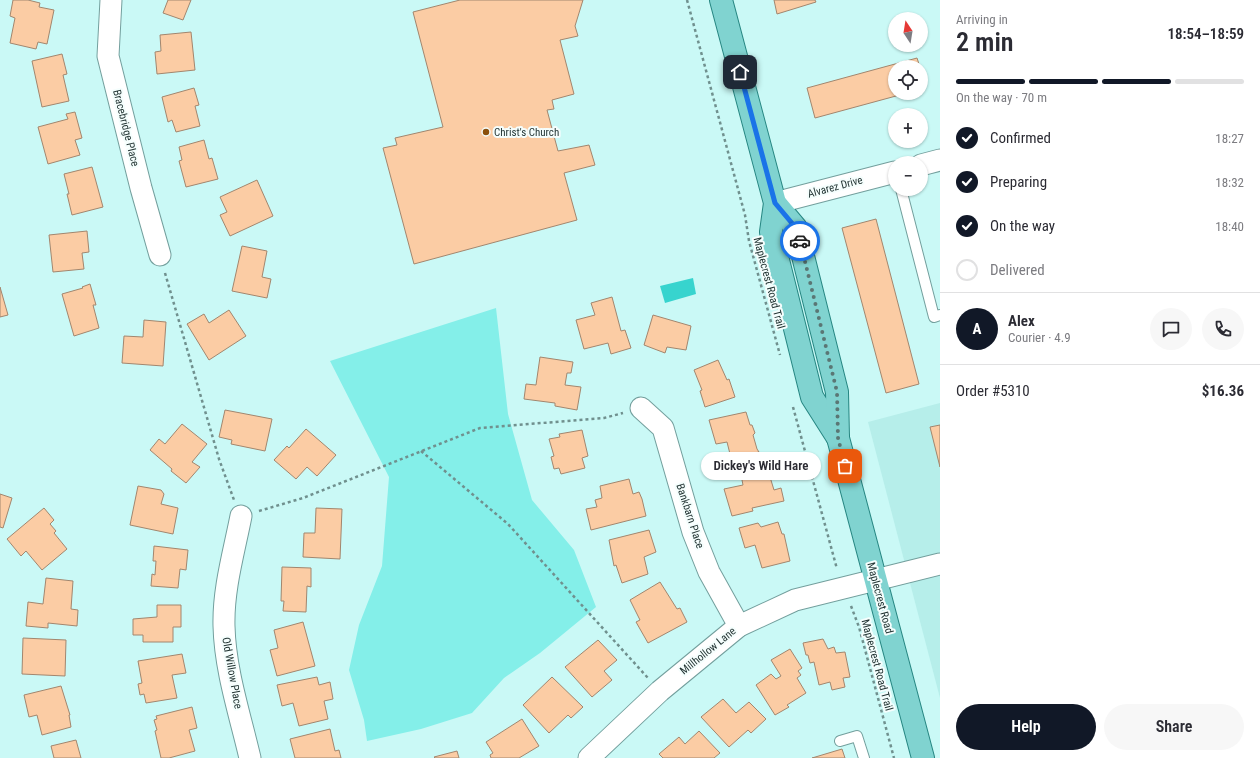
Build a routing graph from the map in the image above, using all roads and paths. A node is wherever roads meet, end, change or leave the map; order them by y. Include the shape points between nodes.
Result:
1 (111, 0) edge
2 (687, 0) edge
3 (721, 0) edge
4 (940, 160) edge
5 (928, 163) edge
6 (888, 174) edge
7 (903, 196) edge
8 (775, 203) junction
9 (160, 254) joint
10 (940, 315) edge
11 (780, 356) dead end
12 (792, 402) dead end
13 (641, 408) joint
14 (421, 451) junction
15 (241, 516) junction
16 (940, 564) edge
17 (837, 569) dead end
18 (875, 580) junction
19 (844, 588) junction
20 (739, 626) junction
21 (660, 691) junction
22 (840, 741) dead end
23 (250, 758) edge
24 (589, 758) edge
25 (864, 758) edge
26 (894, 758) edge
27 (923, 758) edge

1 - 9 street, Bracebridge Place via 108,56
2 - 11 path, Maplecrest Road Trail
3 - 8 main road, Maplecrest Road
4 - 5 street
6 - 8 street, Alvarez Drive
7 - 10 lane via 934,317
8 - 18 main road, Maplecrest Road via 796,228 837,392 838,438
9 - 15 path via 216,452
12 - 17 path
13 - 14 path via 604,418 480,428
13 - 20 street, Bankbarn Place via 663,428 693,532 709,572
14 - 15 path via 303,498
14 - 21 path via 508,524
15 - 23 street, Old Willow Place via 226,597 224,625 226,654
16 - 18 street, Millhollow Lane
18 - 19 street, Millhollow Lane
18 - 27 main road, Maplecrest Road
19 - 20 street, Millhollow Lane via 795,600
19 - 26 path, Maplecrest Road Trail via 862,634
20 - 21 street, Millhollow Lane
21 - 24 street, Millhollow Lane
22 - 25 lane via 857,736

